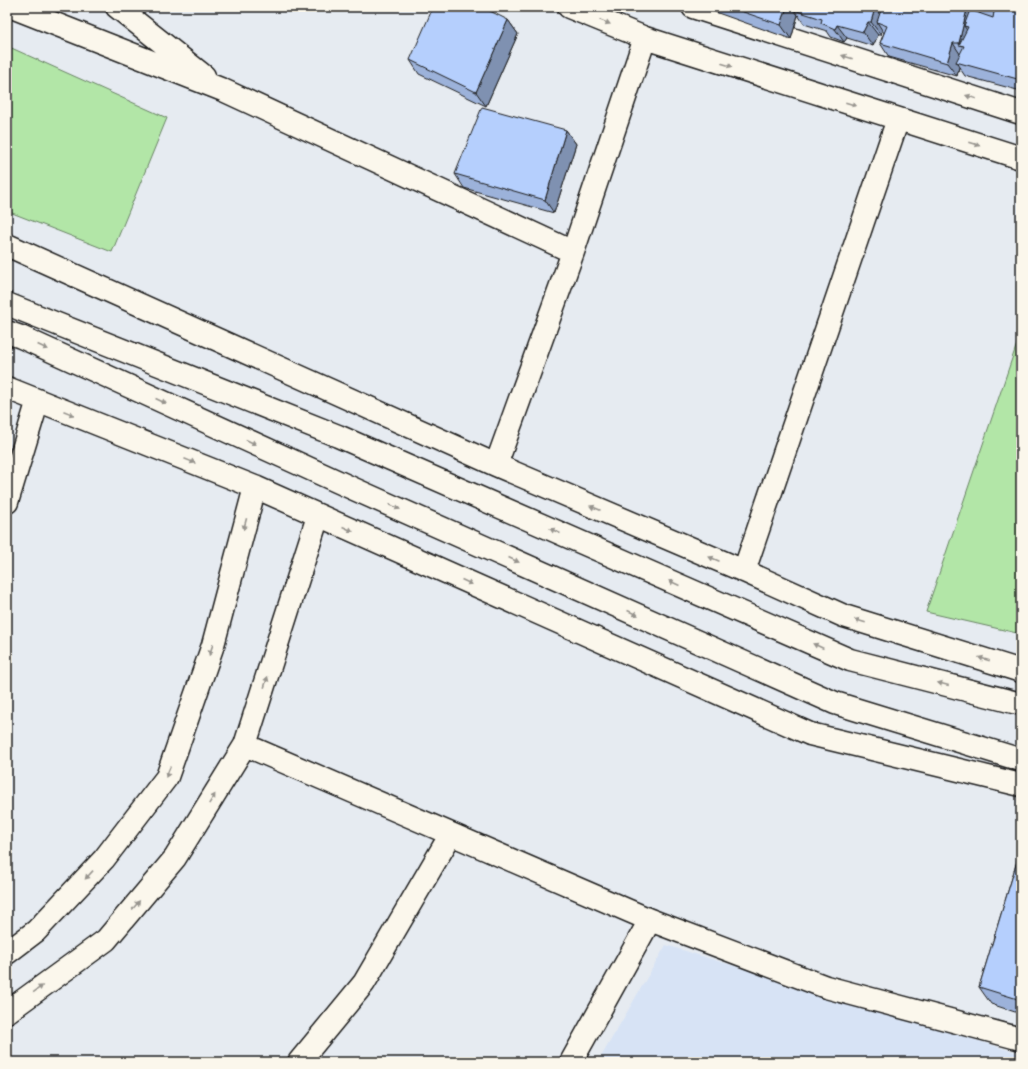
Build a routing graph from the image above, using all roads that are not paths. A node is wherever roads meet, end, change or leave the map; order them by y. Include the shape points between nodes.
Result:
1 (12, 7) edge
2 (117, 7) edge
3 (569, 7) edge
4 (693, 7) edge
5 (645, 38) junction
6 (223, 90) junction
7 (1021, 113) edge
8 (898, 119) junction
9 (1021, 158) edge
10 (7, 245) edge
11 (573, 252) junction
12 (7, 304) edge
13 (7, 332) edge
14 (7, 388) edge
15 (38, 400) junction
16 (496, 465) junction
17 (255, 487) junction
18 (7, 502) edge
19 (318, 516) junction
20 (744, 571) junction
21 (1021, 671) edge
22 (1021, 704) edge
23 (246, 745) junction
24 (1021, 760) edge
25 (1021, 785) edge
26 (451, 834) junction
27 (650, 920) junction
28 (7, 954) edge
29 (7, 1012) edge
30 (1021, 1039) edge
31 (299, 1062) edge
32 (571, 1062) edge

1 - 6 street
2 - 6 street
3 -> 5 street
7 -> 4 street
5 -> 8 street
5 - 11 street
6 - 11 street
8 -> 9 street
8 - 20 street
10 - 16 street
11 - 16 street
22 -> 12 street via 850,660 338,436
13 -> 24 street via 835,703
14 - 15 street
15 -> 17 street
15 - 18 street
20 -> 16 street
17 - 19 street
17 -> 28 street via 213,645 167,776 104,859 36,931
23 -> 19 street
19 -> 25 street via 810,734
21 -> 20 street via 844,616
23 - 26 street
29 -> 23 street via 106,940 175,858
26 - 27 street
26 - 31 street via 364,983
27 - 30 street via 826,987
27 - 32 street

